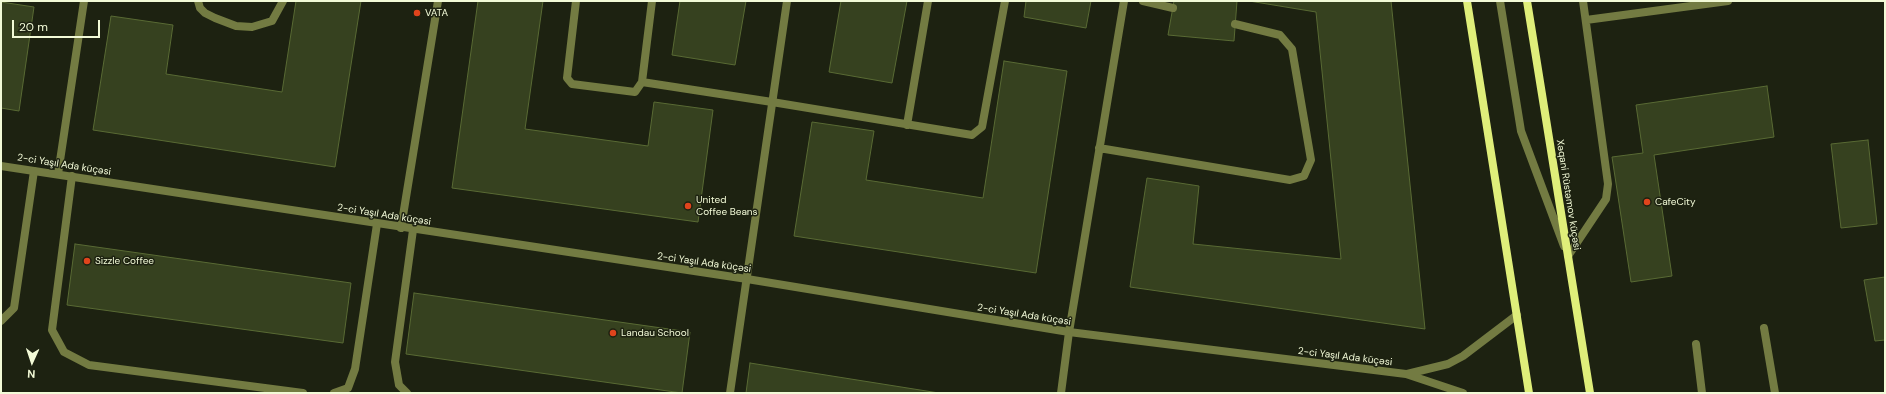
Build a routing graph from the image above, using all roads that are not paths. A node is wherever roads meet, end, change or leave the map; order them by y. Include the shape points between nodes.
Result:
1 (84, 1) edge
2 (198, 1) edge
3 (283, 1) edge
4 (438, 1) edge
5 (576, 1) edge
6 (652, 1) edge
7 (787, 1) edge
8 (928, 1) edge
9 (1005, 1) edge
10 (1124, 1) edge
11 (1143, 1) edge
12 (1467, 1) edge
13 (1500, 1) edge
14 (1527, 1) edge
15 (1583, 1) edge
16 (1728, 1) edge
17 (1173, 8) dead end
18 (1586, 20) junction
19 (1235, 24) dead end
20 (642, 82) junction
21 (772, 102) junction
22 (907, 125) junction
23 (1099, 148) junction
24 (1, 166) edge
25 (34, 171) junction
26 (58, 174) junction
27 (72, 176) junction
28 (377, 224) junction
29 (401, 228) junction
30 (413, 230) junction
31 (1568, 256) junction
32 (747, 279) junction
33 (1518, 315) junction
34 (1, 321) edge
35 (1764, 328) dead end
36 (1069, 332) junction
37 (1696, 344) dead end
38 (1406, 374) junction
39 (303, 393) edge
40 (334, 393) edge
41 (407, 393) edge
42 (730, 393) edge
43 (1061, 393) edge
44 (1463, 393) edge
45 (1529, 393) edge
46 (1590, 393) edge
47 (1702, 393) edge
48 (1775, 393) edge

1 - 26 street
2 - 3 street via 200,8 215,18 236,26 252,27 272,21
4 - 29 street
5 - 20 street via 567,78 572,84 635,92
6 - 20 street
7 - 21 street
8 - 22 street
9 - 22 street via 982,127 972,135
10 - 23 street
11 - 17 street
12 - 33 main road
13 - 31 street via 1521,132
14 - 31 main road, Xəqani Rüstəmov küçəsi
15 - 18 street
16 - 18 street
18 - 31 street via 1608,184 1606,199
19 - 23 street via 1280,35 1292,49 1311,160 1304,176 1290,180
20 - 21 street
21 - 22 street
21 - 32 street
23 - 36 street
24 - 25 street, 2-ci Yaşıl Ada küçəsi
25 - 26 street, 2-ci Yaşıl Ada küçəsi
25 - 34 street via 14,308
26 - 27 street, 2-ci Yaşıl Ada küçəsi
27 - 28 street, 2-ci Yaşıl Ada küçəsi
27 - 39 street via 52,330 64,352 89,365
28 - 29 street, 2-ci Yaşıl Ada küçəsi
28 - 40 street via 355,369 348,388
29 - 30 street, 2-ci Yaşıl Ada küçəsi
30 - 32 street, 2-ci Yaşıl Ada küçəsi
30 - 41 street via 395,362 399,385
31 - 46 main road, Xəqani Rüstəmov küçəsi
32 - 36 street, 2-ci Yaşıl Ada küçəsi
32 - 42 street
33 - 38 street, 2-ci Yaşıl Ada küçəsi via 1463,356 1448,364
33 - 45 main road
35 - 48 street
36 - 38 street, 2-ci Yaşıl Ada küçəsi
36 - 43 street
37 - 47 street
38 - 44 street, 2-ci Yaşıl Ada küçəsi

